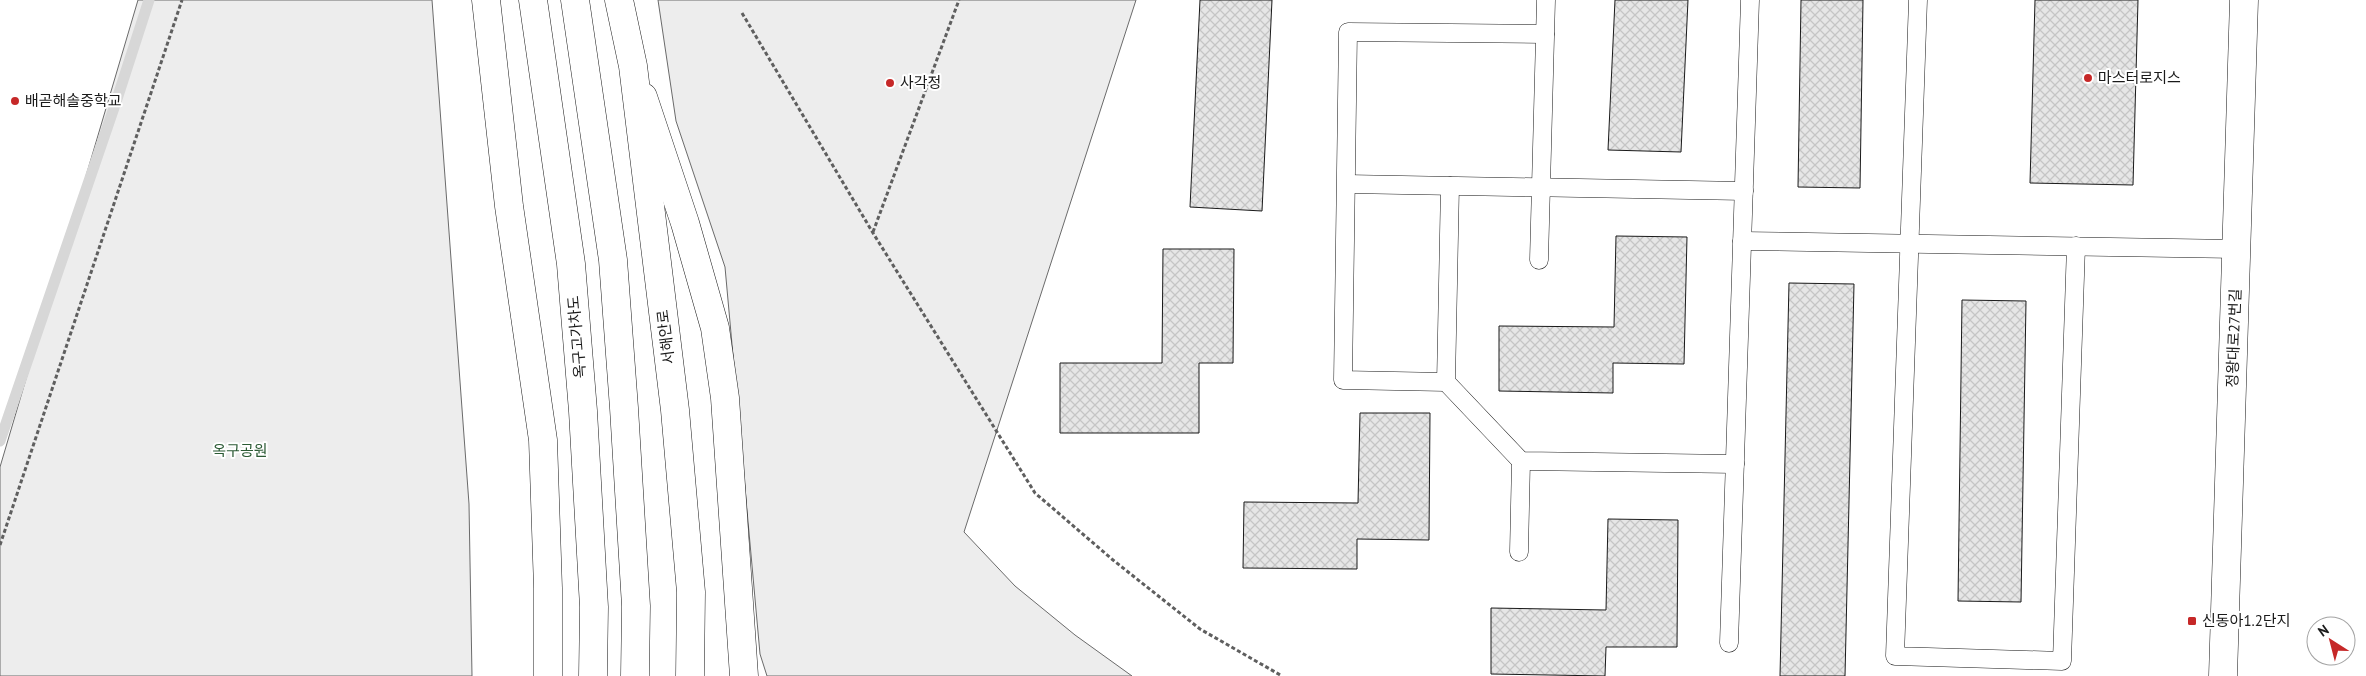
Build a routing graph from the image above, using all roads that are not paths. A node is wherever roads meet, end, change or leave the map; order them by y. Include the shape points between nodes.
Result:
1 (486, 0) edge
2 (533, 0) edge
3 (575, 0) edge
4 (619, 0) edge
5 (1546, 0) edge
6 (1750, 0) edge
7 (1918, 0) edge
8 (2244, 0) edge
9 (1545, 34) junction
10 (633, 66) junction
11 (1347, 184) junction
12 (1450, 186) junction
13 (1541, 187) junction
14 (1744, 191) junction
15 (1742, 241) junction
16 (1910, 243) junction
17 (2076, 246) junction
18 (2236, 249) junction
19 (1539, 260) dead end
20 (1446, 382) junction
21 (1521, 461) junction
22 (1734, 464) junction
23 (1518, 552) dead end
24 (1729, 643) dead end
25 (548, 676) edge
26 (594, 676) edge
27 (635, 676) edge
28 (690, 676) edge
29 (744, 676) edge
30 (2223, 676) edge

1 - 25 main road via 509,206 542,440
2 - 26 main road, 옥구고가차도 via 571,264 594,597
3 - 27 main road via 613,260 635,596
4 - 10 main road, 서해안로
5 - 9 lane
6 - 14 lane
7 - 16 lane
8 - 18 main road, 정왕대로27번길
9 - 11 lane via 1348,32
9 - 13 lane
10 - 28 main road, 서해안로 via 675,410 691,592
10 - 29 main road via 685,223 715,328 725,398
11 - 12 lane
11 - 20 lane via 1343,380
12 - 13 lane
12 - 20 lane
13 - 14 lane
13 - 19 lane
14 - 15 lane
15 - 16 lane
15 - 22 lane
16 - 17 lane
16 - 17 lane via 1895,656 2062,660
17 - 18 lane
18 - 30 main road, 정왕대로27번길
20 - 21 lane
21 - 22 lane
21 - 23 lane
22 - 24 lane

